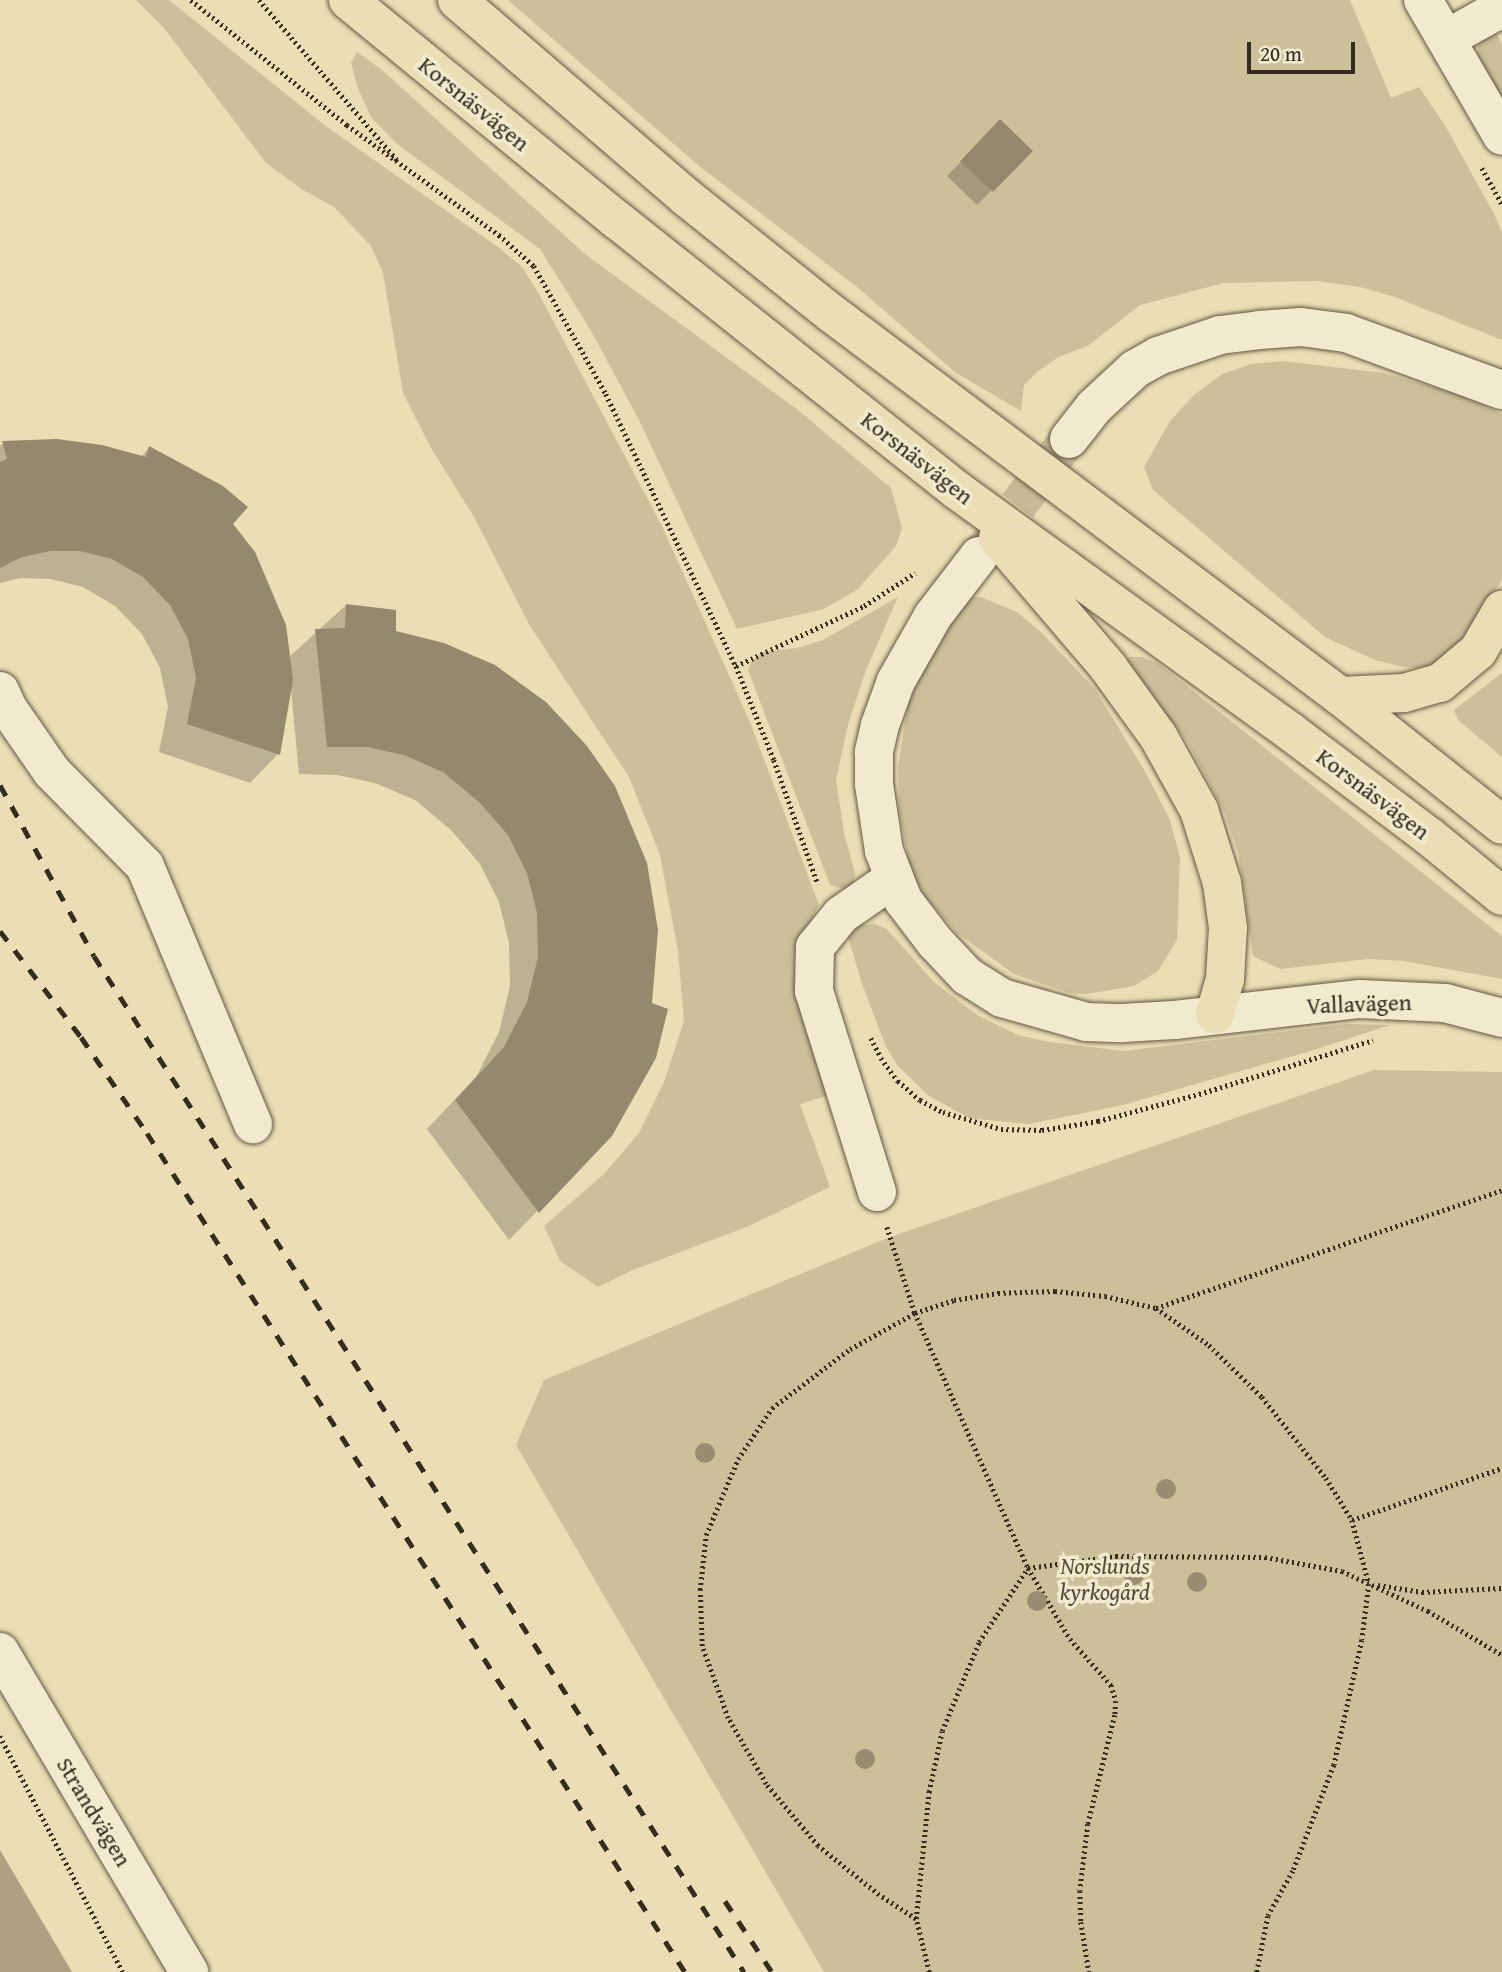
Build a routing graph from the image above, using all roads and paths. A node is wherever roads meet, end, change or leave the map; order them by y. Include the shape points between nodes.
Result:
1 (191, 0) edge
2 (259, 0) edge
3 (348, 0) edge
4 (457, 0) edge
5 (1423, 0) edge
6 (1502, 8) edge
7 (1446, 39) junction
8 (347, 125) dead end
9 (1502, 136) edge
10 (404, 169) dead end
11 (1502, 390) edge
12 (1069, 439) tunnel mouth
13 (958, 491) junction
14 (979, 556) tunnel mouth
15 (898, 586) dead end
16 (1502, 610) edge
17 (736, 666) dead end
18 (0, 691) edge
19 (1340, 696) junction
20 (1502, 825) edge
21 (894, 878) junction
22 (1502, 896) edge
23 (1215, 1015) junction
24 (1502, 1018) edge
25 (253, 1124) dead end
26 (1502, 1190) edge
27 (877, 1192) joint
28 (1156, 1308) junction
29 (915, 1313) junction
30 (1502, 1468) edge
31 (1352, 1520) junction
32 (1028, 1568) junction
33 (1369, 1584) junction
34 (1502, 1588) edge
35 (0, 1652) edge
36 (1502, 1655) edge
37 (0, 1736) edge
38 (916, 1919) junction
39 (123, 1972) edge
40 (189, 1972) edge
41 (929, 1972) edge
42 (1089, 1972) edge
43 (1257, 1972) edge

1 - 8 path
2 - 10 path
3 - 13 main road, Korsnäsvägen
4 - 19 main road via 686,197 831,313
5 - 7 street
6 - 7 street
7 - 9 street
11 - 12 street via 1346,333 1301,327 1259,330 1220,335 1158,356 1135,369 1094,407
13 - 22 main road, Korsnäsvägen via 1291,732
13 - 23 main road via 1108,667 1158,736 1199,810 1222,883 1228,928 1224,979
14 - 21 street, Vallavägen via 933,616 896,681 880,725 874,784 884,851
15 - 17 path
16 - 19 main road via 1478,651 1440,683 1404,693
18 - 25 street via 52,772 145,866
19 - 20 main road
21 - 23 street, Vallavägen via 903,900 935,942 967,976 1002,998 1086,1021 1122,1024
21 - 27 street via 841,915 815,947 814,991
23 - 24 street, Vallavägen via 1360,999 1445,1003
26 - 28 path
27 - 29 path
28 - 29 path via 1055,1291 998,1293 954,1300
28 - 31 path via 1209,1345 1262,1397 1326,1478
29 - 32 path
29 - 38 path via 850,1349 772,1408 738,1459 713,1510 700,1590 702,1646 708,1671 728,1718 766,1784 818,1846
30 - 31 path
31 - 33 path
32 - 33 path via 1116,1556 1265,1556 1342,1571
32 - 38 path via 979,1642 942,1731 929,1792
32 - 42 path via 1070,1639 1111,1685 1116,1701 1088,1824 1080,1891
33 - 34 path via 1422,1592
33 - 36 path via 1428,1611
33 - 43 path via 1362,1640 1334,1765 1293,1871 1268,1916
35 - 40 street, Strandvägen
37 - 39 path
38 - 41 path

